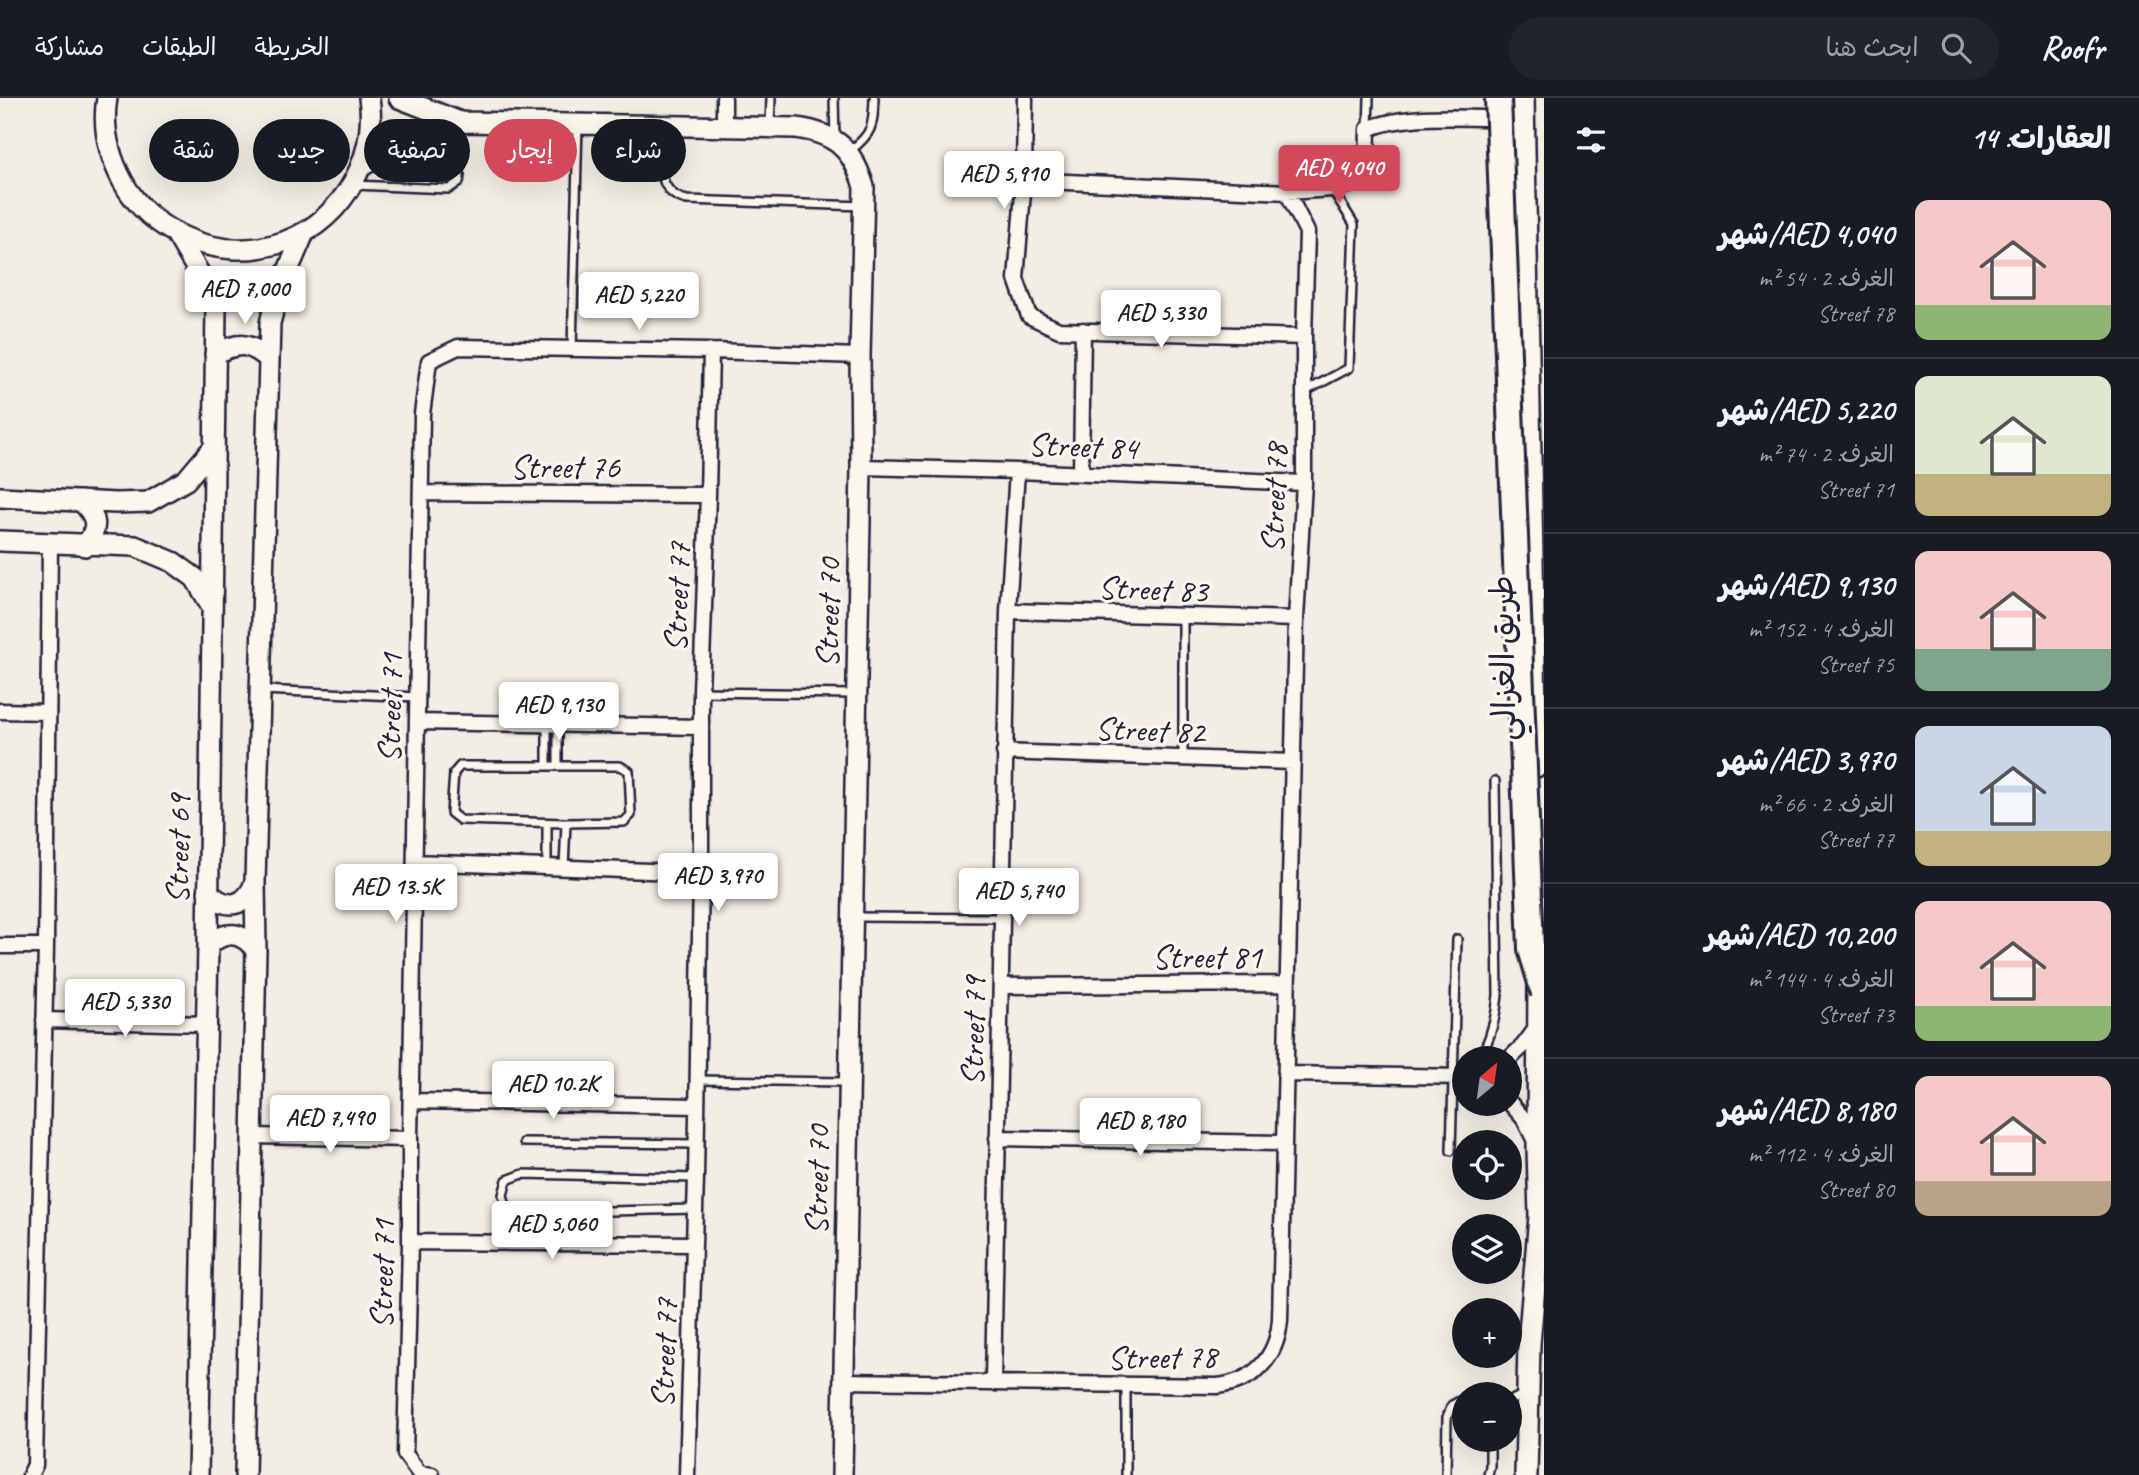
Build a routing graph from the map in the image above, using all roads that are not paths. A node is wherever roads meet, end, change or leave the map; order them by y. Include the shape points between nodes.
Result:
1 (107, 98) edge
2 (369, 98) edge
3 (399, 98) edge
4 (724, 98) edge
5 (771, 98) edge
6 (834, 98) edge
7 (874, 98) edge
8 (1025, 98) edge
9 (1369, 98) edge
10 (1498, 98) edge
11 (1523, 98) edge
12 (452, 119) edge
13 (470, 122) edge
14 (578, 124) junction
15 (591, 124) edge
16 (686, 125) edge
17 (724, 126) junction
18 (771, 127) junction
19 (1367, 129) junction
20 (842, 146) junction
21 (362, 166) joint
22 (1024, 180) junction
23 (457, 182) edge
24 (663, 182) edge
25 (353, 185) junction
26 (1332, 189) junction
27 (1287, 192) junction
28 (864, 206) junction
29 (304, 233) junction
30 (176, 234) junction
31 (1083, 330) junction
32 (1304, 337) junction
33 (572, 349) junction
34 (711, 351) junction
35 (215, 354) junction
36 (860, 356) junction
37 (269, 359) junction
38 (1304, 393) junction
39 (214, 447) junction
40 (861, 467) junction
41 (1017, 471) junction
42 (1081, 473) junction
43 (1304, 483) junction
44 (421, 493) junction
45 (708, 495) junction
46 (0, 497) edge
47 (81, 501) junction
48 (0, 541) edge
49 (50, 543) junction
50 (85, 545) junction
51 (212, 607) junction
52 (1008, 611) junction
53 (1183, 617) junction
54 (1296, 619) junction
55 (261, 690) junction
56 (701, 692) junction
57 (857, 694) junction
58 (417, 697) junction
59 (0, 711) edge
60 (47, 712) junction
61 (417, 722) junction
62 (552, 724) junction
63 (701, 727) junction
64 (1004, 752) junction
65 (1182, 758) junction
66 (1293, 762) junction
67 (547, 765) junction
68 (558, 765) junction
69 (1494, 780) dead end
70 (547, 824) junction
71 (566, 824) junction
72 (415, 862) junction
73 (547, 867) junction
74 (564, 868) junction
75 (701, 873) junction
76 (256, 882) junction
77 (208, 892) junction
78 (853, 917) junction
79 (1002, 918) junction
80 (1457, 939) dead end
81 (0, 946) edge
82 (46, 946) junction
83 (208, 946) junction
84 (256, 950) junction
85 (1287, 984) junction
86 (1001, 986) junction
87 (1544, 993) edge
88 (44, 1020) junction
89 (1540, 1022) junction
90 (206, 1024) junction
91 (1459, 1046) edge
92 (1486, 1046) edge
93 (1522, 1047) edge
94 (1285, 1074) junction
95 (1452, 1077) edge
96 (697, 1080) junction
97 (850, 1082) junction
98 (411, 1101) junction
99 (697, 1106) junction
100 (1455, 1116) edge
101 (1521, 1116) edge
102 (251, 1136) junction
103 (998, 1138) junction
104 (410, 1139) junction
105 (524, 1142) dead end
106 (1283, 1143) junction
107 (696, 1144) junction
108 (1538, 1149) junction
109 (1451, 1151) dead end
110 (696, 1178) junction
111 (695, 1209) junction
112 (410, 1242) junction
113 (694, 1244) junction
114 (844, 1381) junction
115 (1522, 1382) edge
116 (993, 1383) junction
117 (1126, 1386) junction
118 (1452, 1406) edge
119 (1522, 1424) edge
120 (1525, 1451) junction
121 (1490, 1452) edge
122 (243, 1471) edge
123 (30, 1475) edge
124 (198, 1475) edge
125 (432, 1475) edge
126 (687, 1475) edge
127 (842, 1475) edge
128 (1126, 1475) edge
129 (1446, 1475) edge
130 (1488, 1475) edge
131 (1519, 1475) edge
132 (1526, 1475) edge

1 - 30 street via 106,133 128,192 150,216
2 - 21 street via 369,139
3 - 12 street
4 - 17 street
5 - 18 lane
6 - 20 lane
7 - 20 lane via 871,130 863,140
8 - 22 street
9 - 19 lane
10 - 87 highway, bridge via 1531,949
11 - 19 street via 1515,109 1490,118 1406,120
11 - 89 main road, طريق الغزالي
13 - 14 street
14 - 15 street
14 - 33 lane
16 - 17 street
17 - 18 street
18 - 20 street via 816,131
19 - 26 street via 1367,169 1354,183
20 - 28 street, Street 70 via 859,169
21 - 25 street
22 - 27 street
22 - 31 street via 1016,279 1029,316 1059,330
23 - 25 lane via 449,189
24 - 28 lane via 677,198 687,200
25 - 29 street via 331,212
26 - 27 street
26 - 38 lane via 1354,224 1349,368
27 - 32 street, Street 78 via 1307,232
28 - 36 street, Street 70
29 - 30 street via 273,245 240,250 207,246
29 - 37 street via 276,296
30 - 35 street, Street 69 via 216,306
31 - 32 street
31 - 42 street
32 - 38 street, Street 78
33 - 34 street, Street 71
33 - 44 street, Street 71 via 458,347 429,361 422,414
34 - 36 street, Street 71
34 - 45 street, Street 77
35 - 37 street via 232,345 247,346
35 - 39 street, Street 69
36 - 40 street, Street 70
37 - 55 street
38 - 43 street, Street 78
39 - 47 street via 186,480 148,502
39 - 51 street, Street 69
40 - 41 street, Street 84
40 - 57 street, Street 70
41 - 42 street, Street 84
41 - 52 street, Street 79
42 - 43 street, Street 84
43 - 54 street, Street 78
44 - 45 street, Street 76
44 - 58 street, Street 71
45 - 56 street, Street 77
46 - 47 street
47 - 50 street via 95,522
48 - 49 street
49 - 50 street
49 - 60 street
50 - 51 street via 135,546 173,562 195,578
51 - 77 street, Street 69
52 - 53 street, Street 83
52 - 64 street, Street 79
53 - 54 street, Street 83
53 - 65 lane
54 - 66 street, Street 78
55 - 58 lane
55 - 76 street
56 - 57 lane
56 - 63 street, Street 77
57 - 78 street, Street 70
58 - 61 street, Street 71
59 - 60 street
60 - 82 street
61 - 62 street
61 - 72 street, Street 71
62 - 63 street
62 - 67 lane
62 - 68 lane
63 - 75 street, Street 77
64 - 65 street, Street 82
64 - 79 street, Street 79
65 - 66 street, Street 82
66 - 85 street, Street 78
67 - 68 lane
67 - 70 lane via 460,766 453,773 451,813 460,820
68 - 71 lane via 620,766 629,771 631,815 624,822
69 - 92 lane via 1497,995 1494,1025
70 - 71 lane
70 - 73 lane
71 - 74 lane
72 - 73 street
72 - 98 street, Street 71
73 - 74 street
74 - 75 street
75 - 96 street, Street 77
76 - 77 street via 251,894 229,905
76 - 84 street
77 - 83 street, Street 69
78 - 79 lane
78 - 97 street, Street 70
79 - 86 street, Street 79
80 - 91 lane
81 - 82 street
82 - 88 street
83 - 84 street via 227,934 249,941
83 - 90 street, Street 69
84 - 102 street
85 - 86 street, Street 81
85 - 94 street, Street 78
86 - 103 street, Street 79
88 - 90 street
88 - 123 street via 35,1465
89 - 93 street
89 - 108 main road, طريق الغزالي
90 - 124 street, Street 69
94 - 95 street
94 - 106 street, Street 78
96 - 97 lane
96 - 99 street, Street 77
97 - 114 street, Street 70
98 - 99 street
98 - 104 street, Street 71
99 - 107 street, Street 77
100 - 109 lane
101 - 108 street
102 - 104 street
102 - 122 street
103 - 106 street
103 - 116 street, Street 79
104 - 112 street, Street 71
105 - 107 lane
106 - 117 street, Street 78 via 1280,1320 1270,1356 1252,1375 1229,1384
107 - 110 street, Street 77
108 - 115 main road, طريق الغزالي via 1540,1216
110 - 111 street, Street 77
110 - 111 lane via 523,1174 507,1180 503,1195 508,1210 524,1213
111 - 113 street, Street 77
112 - 113 street
112 - 125 street, Street 71 via 405,1454 419,1473
113 - 126 street, Street 77
114 - 116 street, Street 78
114 - 127 street, Street 70
116 - 117 street, Street 78
117 - 128 lane
118 - 129 lane via 1448,1410
119 - 120 main road, طريق الغزالي
120 - 131 main road
120 - 132 main road
121 - 130 lane

